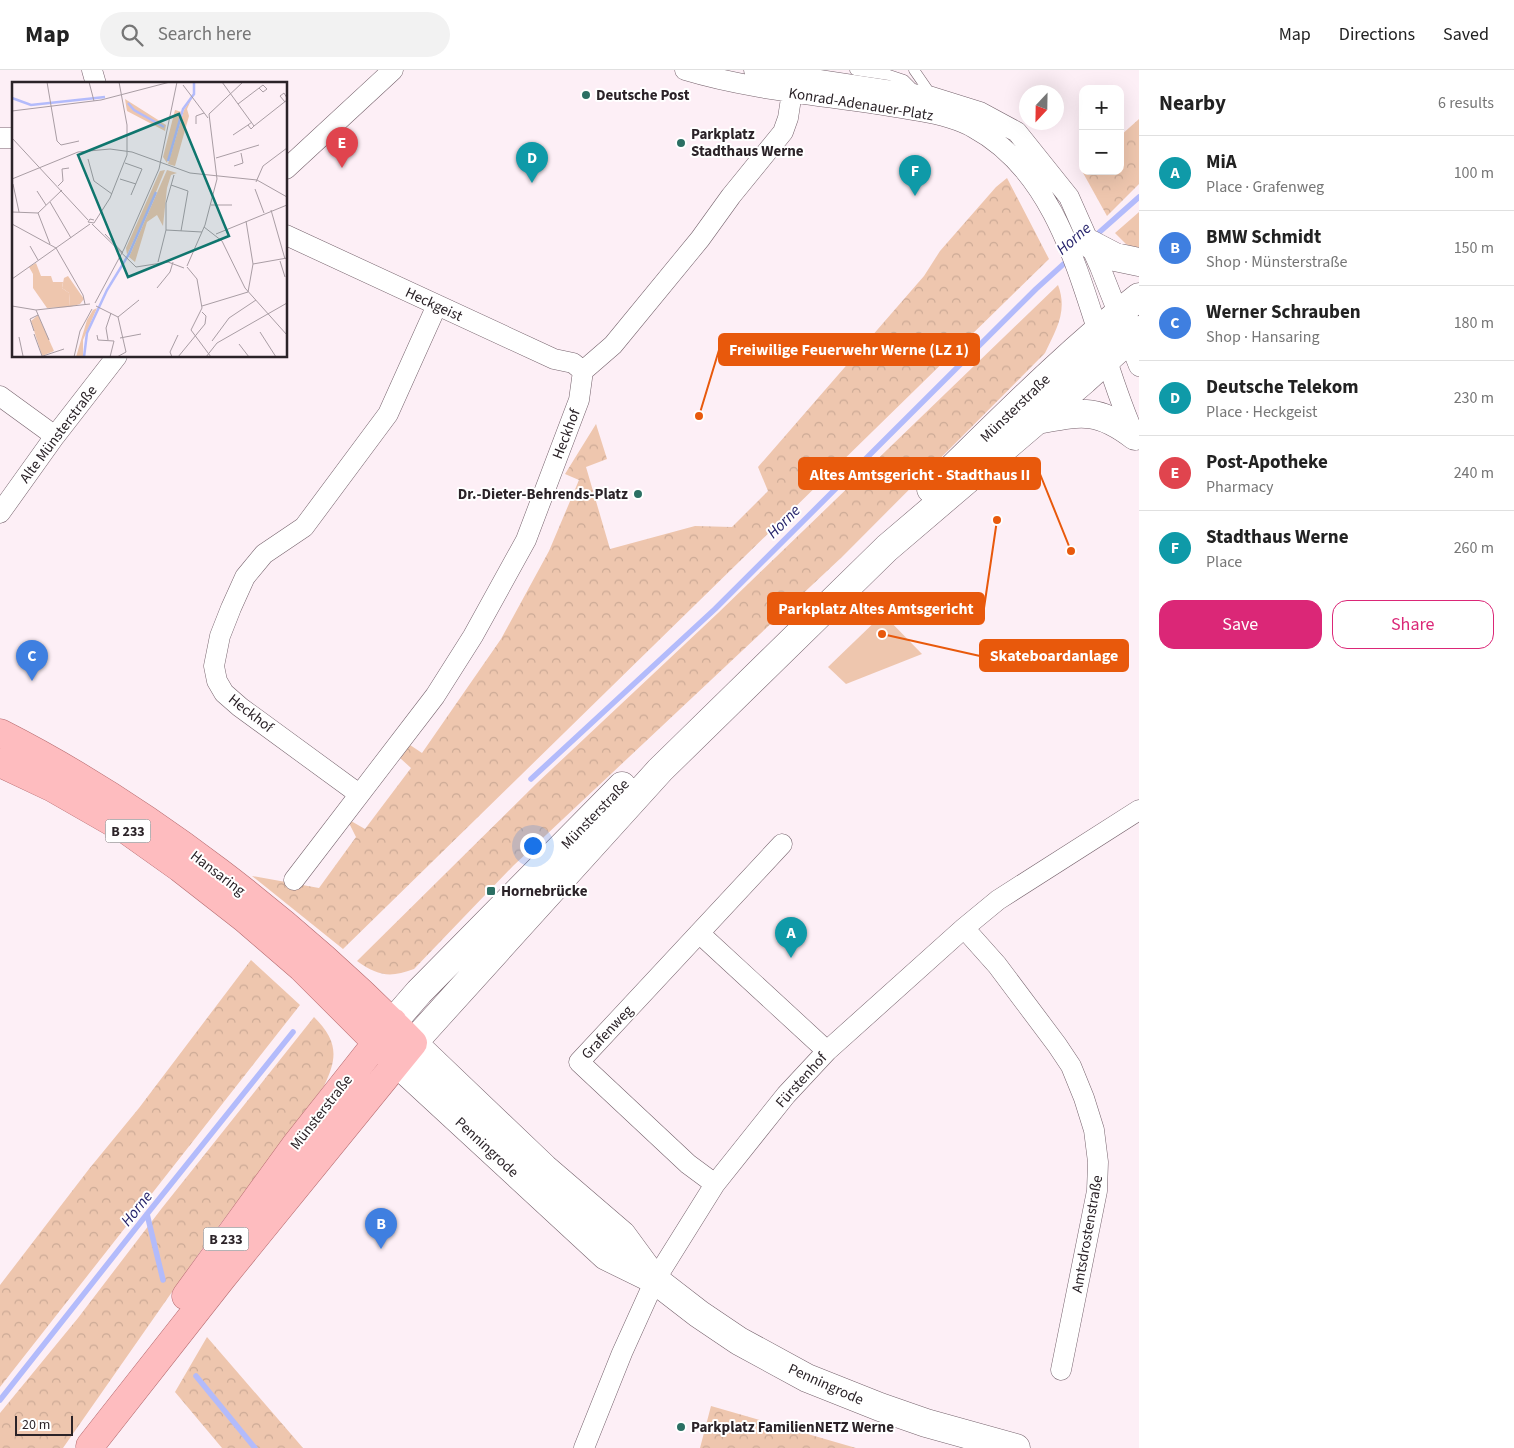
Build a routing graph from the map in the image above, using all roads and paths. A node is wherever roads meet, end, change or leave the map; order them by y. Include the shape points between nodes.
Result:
1 (393, 70) edge
2 (685, 70) edge
3 (754, 70) edge
4 (855, 70) edge
5 (914, 70) edge
6 (792, 92) junction
7 (925, 96) junction
8 (966, 124) junction
9 (288, 167) edge
10 (288, 235) edge
11 (1099, 250) edge
12 (437, 305) junction
13 (1129, 305) edge
14 (1097, 330) junction
15 (1134, 335) edge
16 (115, 358) edge
17 (1107, 359) junction
18 (1139, 366) edge
19 (583, 370) junction
20 (0, 396) edge
21 (1035, 420) junction
22 (55, 436) junction
23 (1137, 441) edge
24 (0, 513) edge
25 (0, 733) edge
26 (0, 763) edge
27 (359, 794) junction
28 (1138, 811) edge
29 (782, 844) dead end
30 (294, 880) dead end
31 (964, 928) junction
32 (699, 934) junction
33 (385, 1032) junction
34 (827, 1051) junction
35 (405, 1052) junction
36 (715, 1184) junction
37 (654, 1280) junction
38 (1061, 1370) dead end
39 (90, 1447) edge
40 (584, 1448) edge
41 (1016, 1448) edge

1 - 9 street
2 - 6 street, Konrad-Adenauer-Platz via 723,81
3 - 7 street, Konrad-Adenauer-Platz
4 - 7 lane via 904,80
5 - 7 lane
6 - 8 street, Konrad-Adenauer-Platz via 921,111
6 - 19 street via 783,132 613,345
7 - 8 lane
7 - 11 street, Konrad-Adenauer-Platz via 980,112 1017,132 1069,197
8 - 11 street, Konrad-Adenauer-Platz via 1002,147 1032,180 1051,210
10 - 12 street, Heckgeist
11 - 13 street, Konrad-Adenauer-Platz
11 - 14 street, Konrad-Adenauer-Platz via 1081,280
12 - 19 street, Heckgeist
12 - 27 street, Heckhof via 388,414 304,527 264,554 245,577 220,636 214,666 217,681 240,707
13 - 14 main road, Münsterstraße
13 - 15 street, Konrad-Adenauer-Platz
14 - 17 street, Konrad-Adenauer-Platz
14 - 33 main road, Münsterstraße via 655,752 419,992
15 - 17 main road, Münsterstraße
15 - 18 street, Konrad-Adenauer-Platz
16 - 22 street, Alte Münsterstraße
17 - 21 main road, Münsterstraße
17 - 23 street, Konrad-Adenauer-Platz
19 - 27 street, Heckhof via 579,400 526,540 473,636 435,696
20 - 22 street
21 - 23 main road via 1094,414 1112,420
21 - 35 main road, Münsterstraße via 887,548 660,770
22 - 24 street, Alte Münsterstraße
25 - 33 main road, Hansaring / B 233 via 84,780 222,874 311,946
26 - 33 main road, Hansaring / B 233 via 53,788 128,831 244,918
27 - 30 street, Heckhof
28 - 31 street, Fürstenhof via 998,900
29 - 32 street, Grafenweg
31 - 34 street, Fürstenhof
31 - 38 street, Amtsdrostenstraße via 997,965 1066,1059 1094,1130 1097,1191
32 - 34 street
32 - 36 street, Grafenweg via 579,1062 688,1164
33 - 35 main road, Hansaring / B 233
33 - 39 main road, Münsterstraße / B 233 via 222,1245 154,1342
34 - 36 street, Fürstenhof via 786,1095
35 - 37 main road, Penningrode via 606,1256
35 - 39 main road, Münsterstraße / B 233
36 - 37 street, Fürstenhof
37 - 40 street, Fürstenhof
37 - 41 main road, Penningrode via 739,1340 807,1378 926,1423

